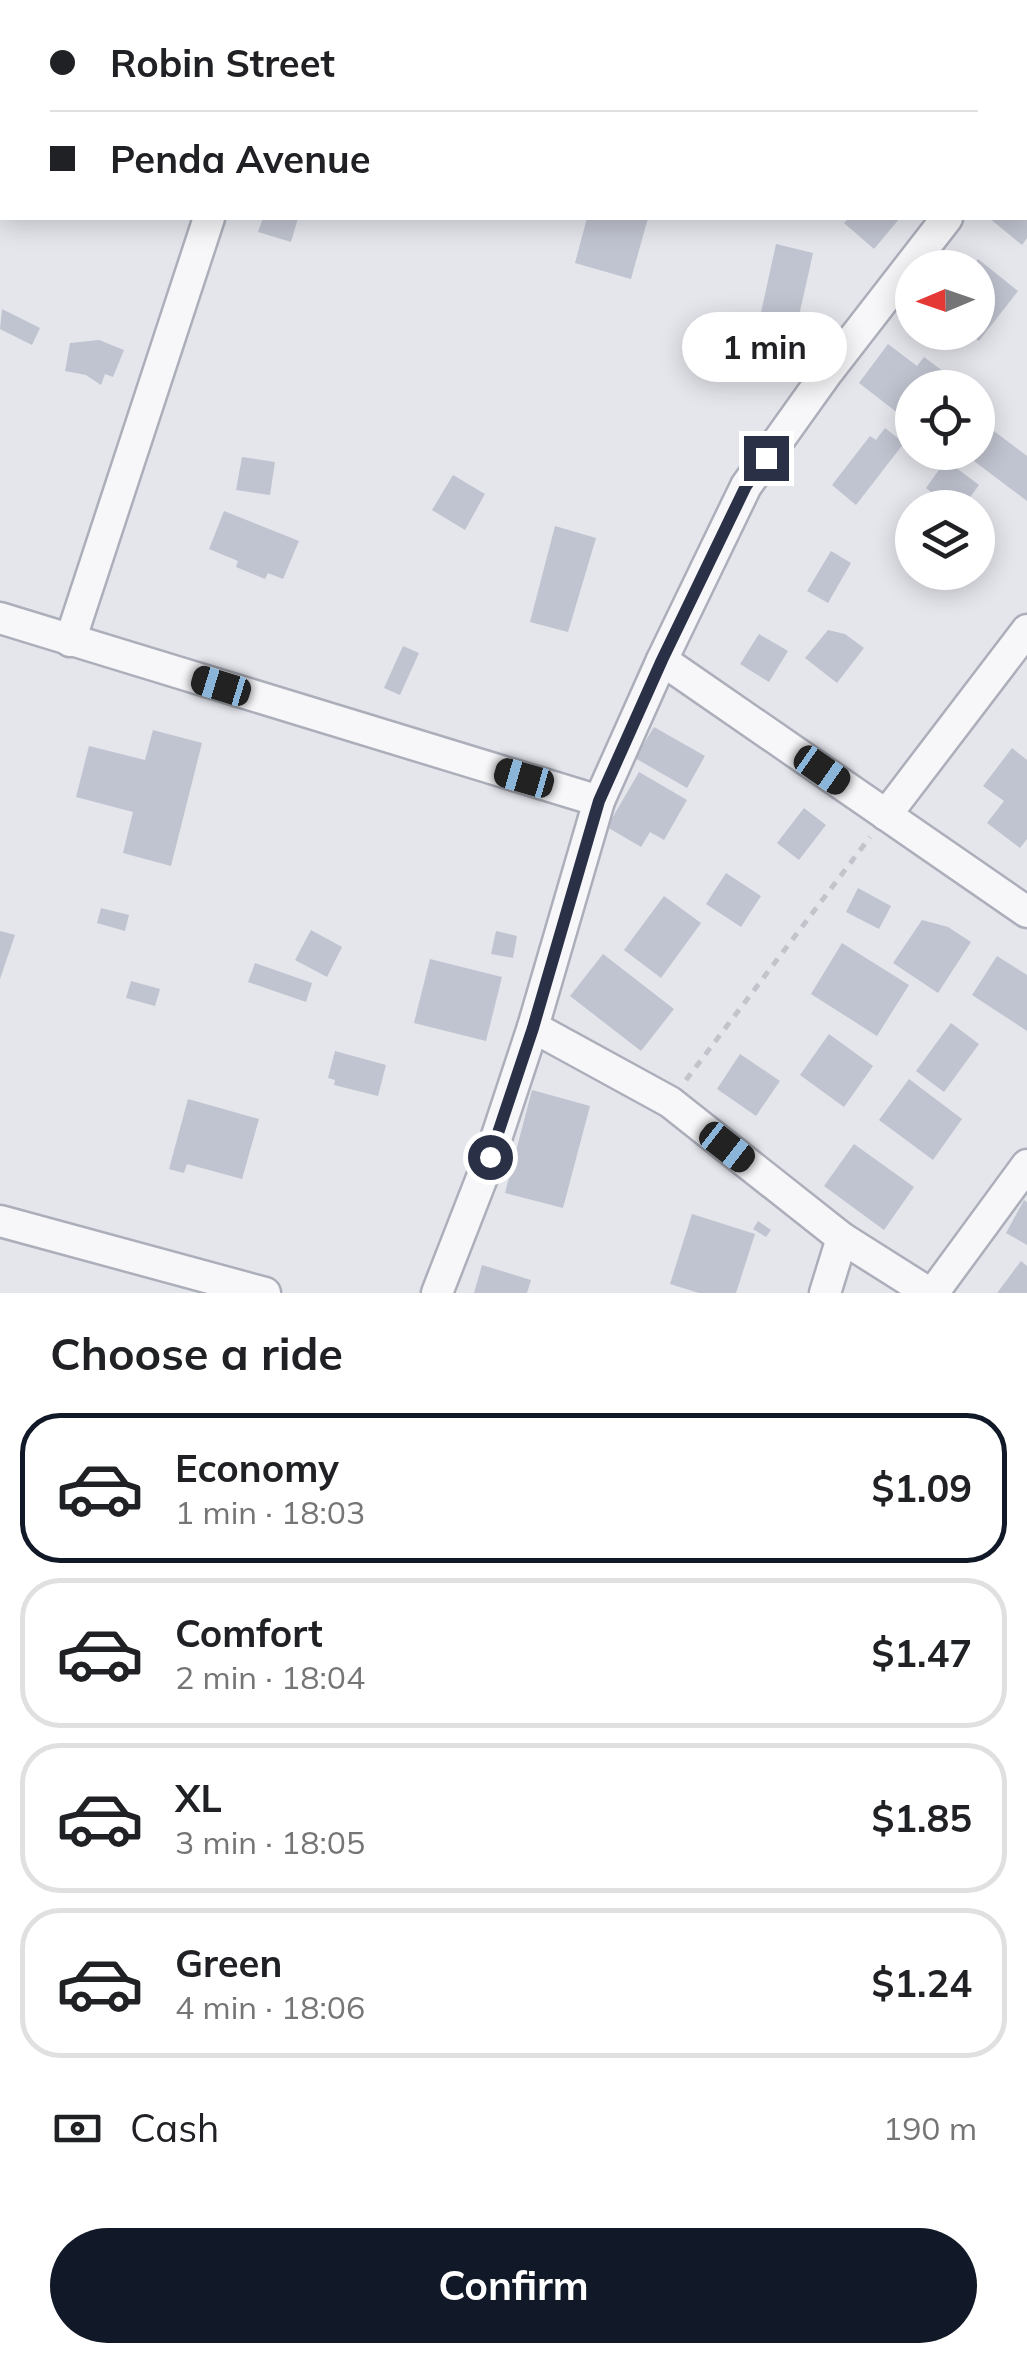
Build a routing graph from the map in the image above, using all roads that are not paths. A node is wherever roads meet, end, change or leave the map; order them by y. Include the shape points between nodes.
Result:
1 (208, 220) edge
2 (946, 220) edge
3 (0, 618) edge
4 (1027, 630) edge
5 (70, 641) junction
6 (662, 660) junction
7 (599, 801) junction
8 (886, 815) junction
9 (1027, 912) edge
10 (533, 1028) junction
11 (1027, 1165) edge
12 (0, 1221) edge
13 (842, 1238) junction
14 (265, 1293) edge
15 (437, 1293) edge
16 (826, 1293) edge
17 (931, 1293) edge

1 - 5 street
2 - 6 street via 746,486
3 - 5 street
4 - 8 street
5 - 7 street
6 - 7 street
6 - 8 street
7 - 10 street
8 - 9 street
10 - 13 street via 670,1102
10 - 15 street
11 - 17 street
12 - 14 street
13 - 16 street
13 - 17 street

